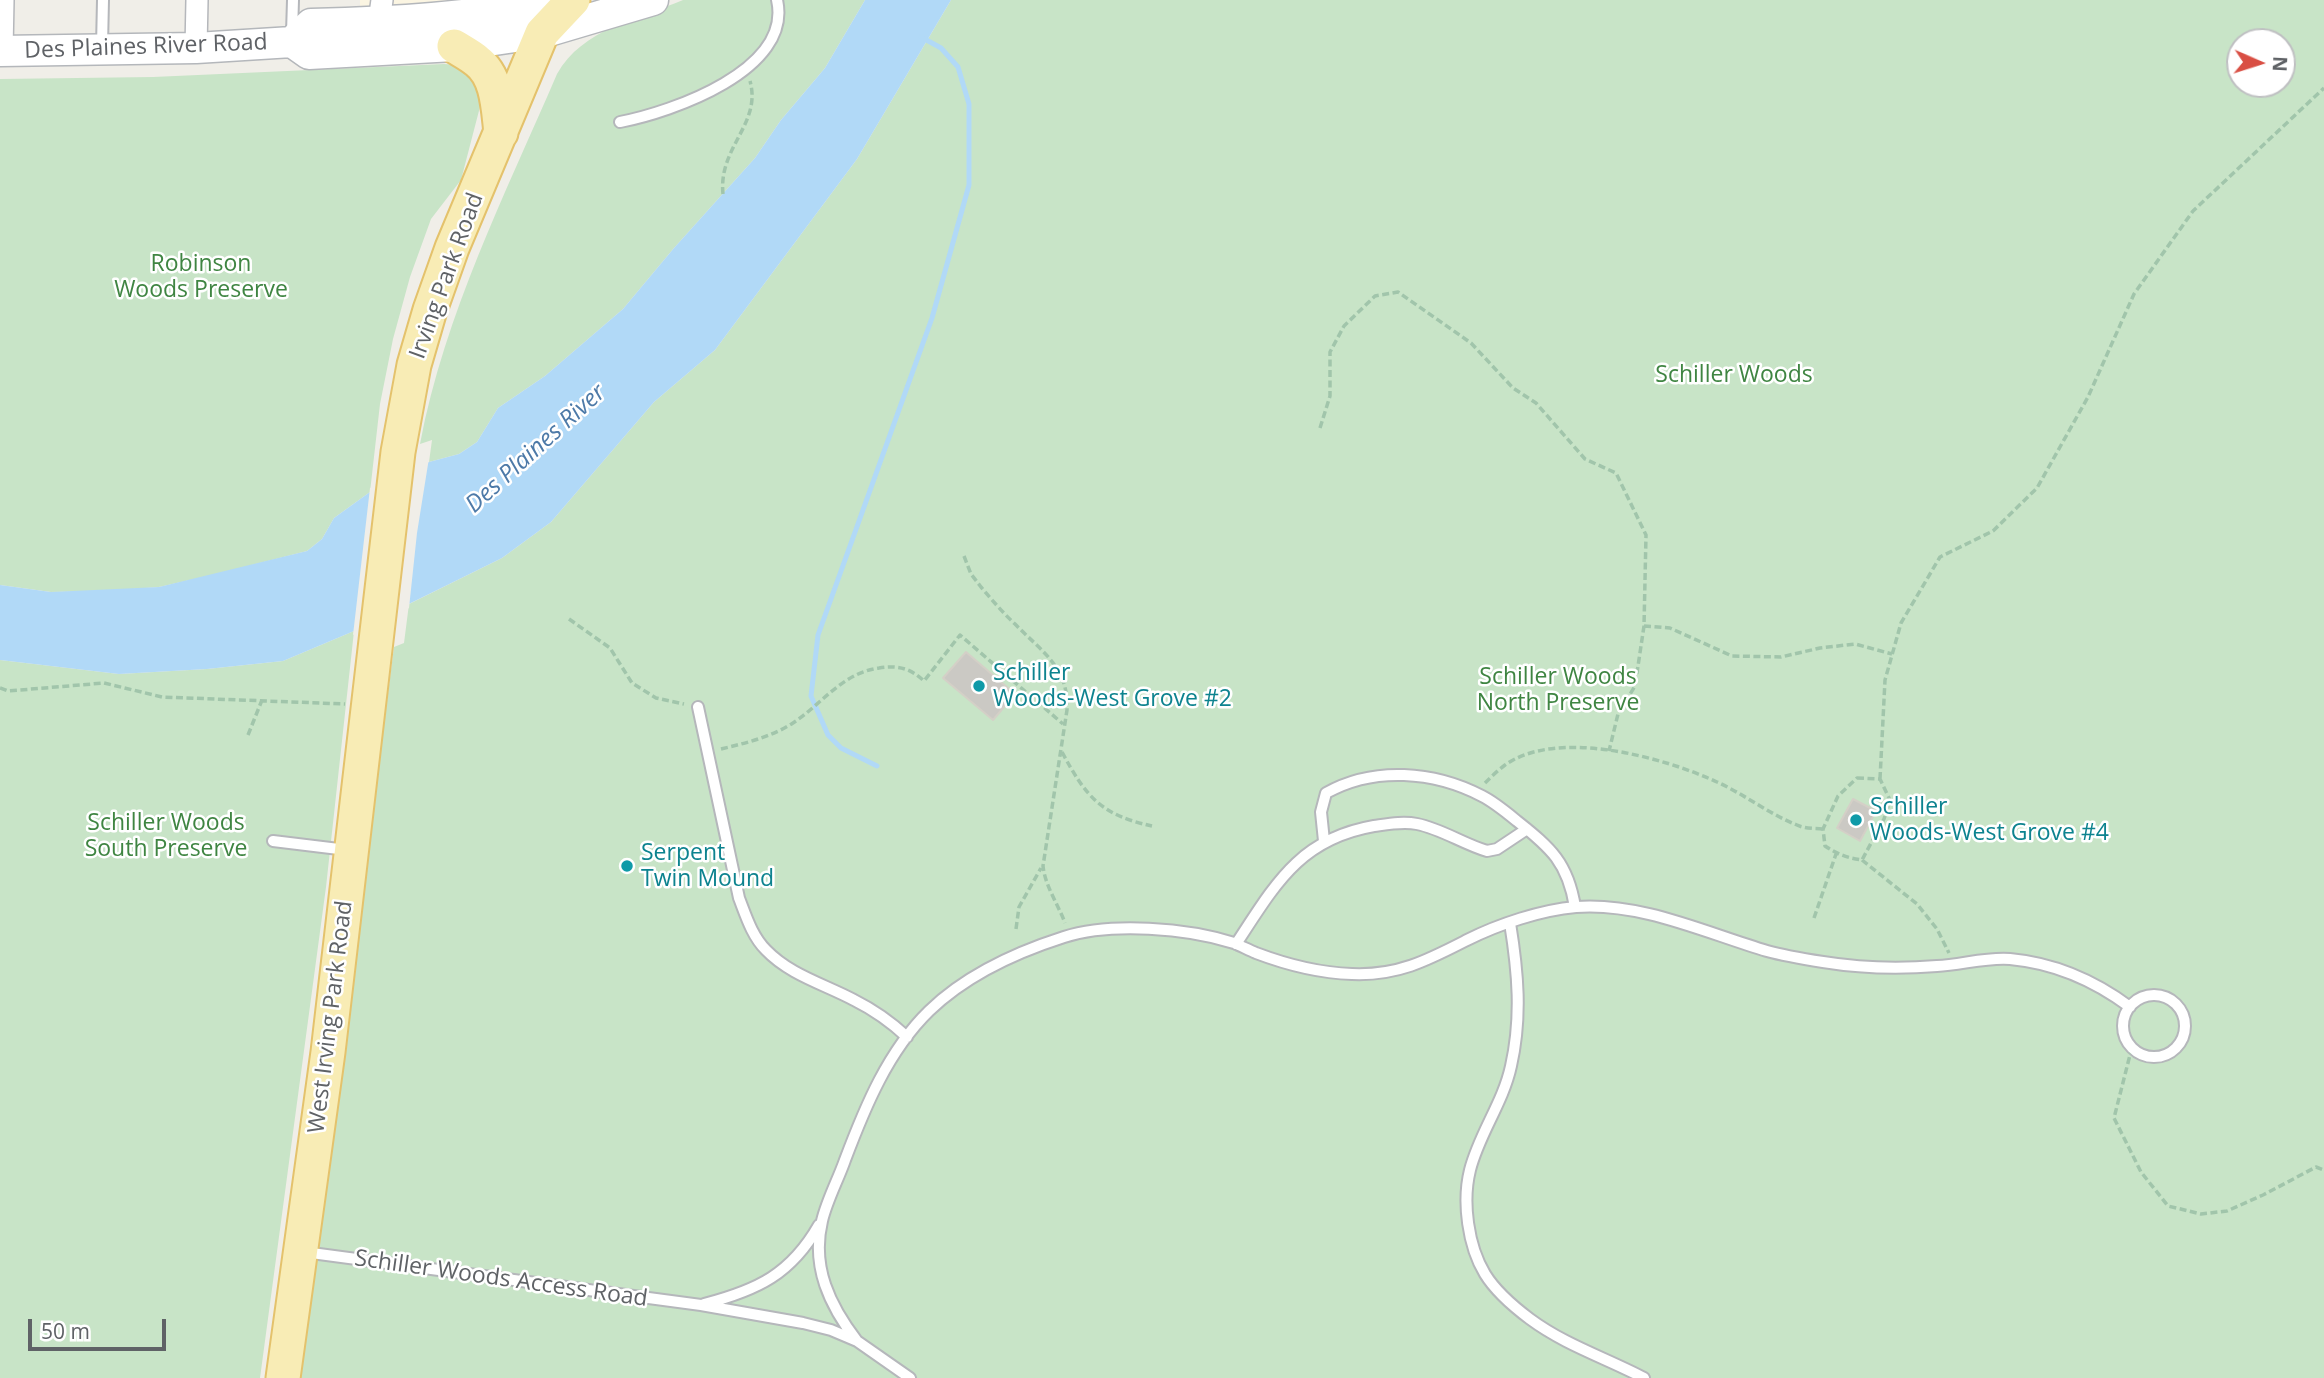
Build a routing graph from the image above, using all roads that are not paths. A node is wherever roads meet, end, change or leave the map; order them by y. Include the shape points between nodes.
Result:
1 (3, 0) edge
2 (103, 0) edge
3 (197, 0) edge
4 (293, 0) edge
5 (573, 0) edge
6 (653, 0) edge
7 (777, 0) edge
8 (471, 6) edge
9 (544, 9) edge
10 (380, 11) edge
11 (292, 43) junction
12 (454, 46) junction
13 (196, 48) junction
14 (102, 50) junction
15 (1, 51) edge
16 (620, 122) dead end
17 (501, 134) junction
18 (374, 655) joint
19 (698, 707) road end
20 (1527, 829) junction
21 (273, 841) dead end
22 (1324, 841) junction
23 (352, 850) junction
24 (1575, 907) junction
25 (1510, 923) junction
26 (1236, 944) junction
27 (2130, 1007) junction
28 (907, 1037) junction
29 (822, 1219) junction
30 (301, 1252) junction
31 (701, 1305) junction
32 (857, 1342) junction
33 (283, 1378) edge
34 (910, 1378) edge
35 (1644, 1378) edge

1 - 15 street
2 - 14 lane
3 - 13 street
4 - 11 lane
5 - 9 main road, Irving Park Road
6 - 9 main road, Des Plaines River Road
7 - 16 lane via 775,32 746,68 694,99
8 - 9 main road, Des Plaines River Road
8 - 10 main road, Des Plaines River Road via 427,13
9 - 12 main road, Des Plaines River Road
9 - 17 main road, Irving Park Road
10 - 11 main road, Des Plaines River Road via 311,24
11 - 12 main road, Des Plaines River Road via 309,54
11 - 13 main road, Des Plaines River Road
12 - 17 main road via 479,62 490,76
13 - 14 main road, Des Plaines River Road
14 - 15 main road, Des Plaines River Road
17 - 18 main road, Irving Park Road via 452,248 414,365 398,453
18 - 23 main road, West Irving Park Road
19 - 28 lane via 739,898 749,925 781,965 854,1000
20 - 22 lane via 1487,851 1416,823 1368,827
20 - 22 lane via 1474,793 1432,778 1390,775 1349,782 1326,793 1321,812
20 - 24 lane via 1560,860
21 - 23 lane
22 - 26 lane via 1285,873
23 - 30 main road, West Irving Park Road
24 - 25 lane, Schiller Woods Access Road
24 - 27 lane, Schiller Woods Access Road via 1644,914 1769,952 1828,963 1906,968 2007,959 2050,966 2094,984
25 - 26 lane, Schiller Woods Access Road via 1410,967 1371,974 1308,968
25 - 35 lane via 1519,993 1518,1029 1502,1098 1470,1170 1468,1223 1474,1247 1485,1274 1503,1297 1531,1320
26 - 28 lane, Schiller Woods Access Road via 1200,934 1148,929 1069,935 970,979
27 - 27 lane via 2154,995 2176,1004 2185,1027 2177,1047 2155,1057 2132,1047 2124,1025
28 - 29 lane, Schiller Woods Access Road via 863,1114
29 - 31 lane, Schiller Woods Access Road via 809,1242 777,1275 740,1295
29 - 32 lane, Schiller Woods Access Road via 820,1268 839,1317
30 - 31 lane, Schiller Woods Access Road
30 - 33 main road, West Irving Park Road
31 - 32 lane, Schiller Woods Access Road via 803,1323
32 - 34 lane, Schiller Woods Access Road

